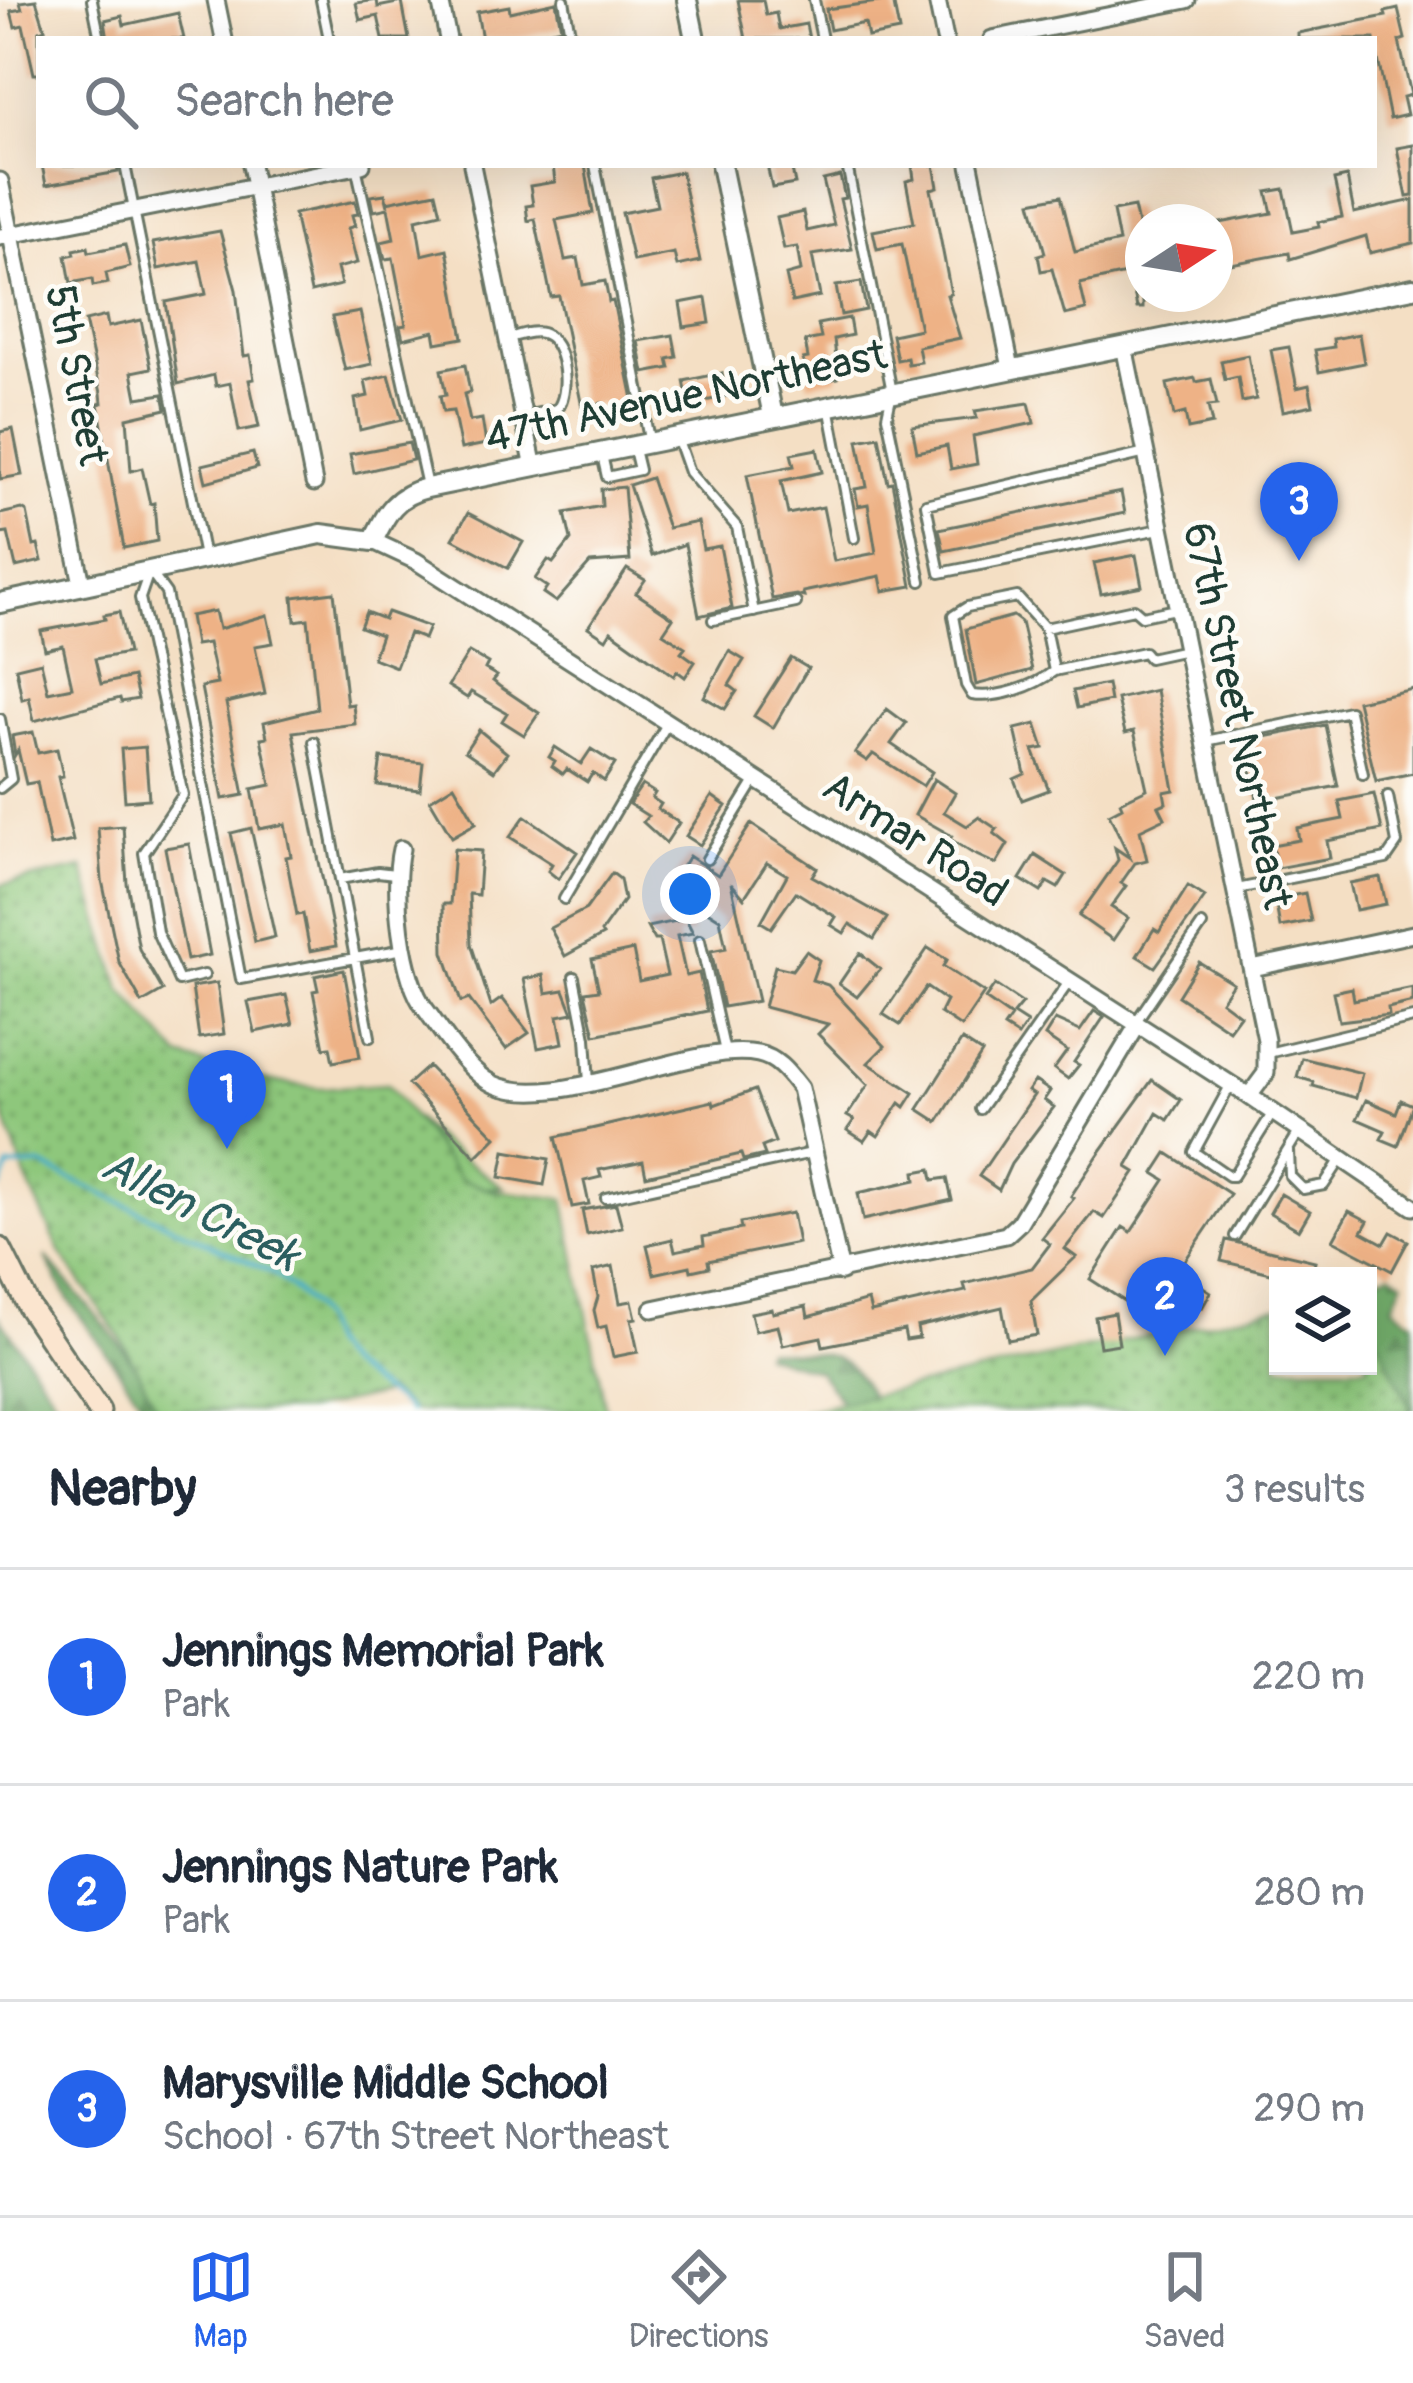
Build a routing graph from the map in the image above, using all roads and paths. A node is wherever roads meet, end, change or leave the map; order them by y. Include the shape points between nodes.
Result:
1 (92, 0) edge
2 (216, 0) edge
3 (321, 0) edge
4 (440, 0) edge
5 (564, 0) edge
6 (687, 0) edge
7 (814, 0) edge
8 (937, 0) edge
9 (1186, 0) edge
10 (99, 36) edge
11 (223, 36) edge
12 (328, 36) edge
13 (447, 36) edge
14 (570, 36) edge
15 (694, 36) edge
16 (821, 36) edge
17 (944, 36) edge
18 (1007, 36) edge
19 (126, 168) edge
20 (252, 168) edge
21 (343, 168) edge
22 (358, 168) edge
23 (473, 168) edge
24 (595, 168) edge
25 (722, 168) edge
26 (848, 168) edge
27 (971, 168) edge
28 (0, 181) edge
29 (256, 186) junction
30 (135, 210) junction
31 (6, 236) edge
32 (1413, 288) edge
33 (508, 338) junction
34 (1124, 346) junction
35 (1011, 368) junction
36 (892, 392) junction
37 (828, 404) junction
38 (523, 416) junction
39 (773, 416) junction
40 (676, 435) junction
41 (641, 442) junction
42 (600, 450) junction
43 (1146, 453) junction
44 (533, 464) junction
45 (314, 483) dead end
46 (427, 488) junction
47 (1162, 529) junction
48 (854, 538) dead end
49 (373, 541) junction
50 (205, 559) junction
51 (149, 570) junction
52 (921, 581) dead end
53 (82, 584) junction
54 (0, 603) edge
55 (796, 603) dead end
56 (1178, 608) junction
57 (754, 611) junction
58 (713, 620) dead end
59 (1045, 628) junction
60 (1186, 650) junction
61 (1054, 671) junction
62 (0, 718) edge
63 (668, 723) junction
64 (1205, 741) junction
65 (314, 742) dead end
66 (1363, 774) dead end
67 (755, 780) junction
68 (0, 788) edge
69 (1388, 796) dead end
70 (401, 849) dead end
71 (706, 860) dead end
72 (395, 874) junction
73 (340, 879) junction
74 (1235, 889) junction
75 (564, 899) dead end
76 (1202, 925) dead end
77 (1413, 934) edge
78 (700, 940) dead end
79 (406, 949) junction
80 (355, 958) junction
81 (1252, 968) junction
82 (205, 975) dead end
83 (574, 976) dead end
84 (1069, 982) junction
85 (1413, 1018) edge
86 (1136, 1025) junction
87 (370, 1037) dead end
88 (725, 1053) junction
89 (1266, 1053) junction
90 (589, 1084) junction
91 (1231, 1085) junction
92 (1249, 1096) junction
93 (980, 1109) dead end
94 (1273, 1112) junction
95 (1300, 1131) junction
96 (1289, 1149) junction
97 (814, 1153) junction
98 (1341, 1159) junction
99 (606, 1198) dead end
100 (1413, 1207) edge
101 (1234, 1236) dead end
102 (1, 1251) edge
103 (841, 1273) junction
104 (652, 1309) dead end
105 (100, 1411) edge

1 - 10 lane
2 - 11 street
3 - 12 lane
4 - 13 street
5 - 14 lane
6 - 15 street
7 - 16 lane
8 - 17 street
9 - 18 street
19 - 30 lane
20 - 29 street
21 - 29 street
22 - 46 lane
23 - 33 street
24 - 41 lane
25 - 39 street
26 - 36 lane
27 - 35 street
28 - 31 street, 5th Street
29 - 30 street
29 - 45 street
30 - 31 street
30 - 50 lane
31 - 53 street, 5th Street
32 - 34 street, 47th Avenue Northeast
33 - 38 street
33 - 38 lane via 548,336 566,387 557,409
34 - 35 street, 47th Avenue Northeast
34 - 43 street, 67th Street Northeast
35 - 36 street, 47th Avenue Northeast
36 - 37 street, 47th Avenue Northeast
36 - 52 lane via 887,416
37 - 39 street, 47th Avenue Northeast
37 - 48 lane
38 - 44 street
39 - 40 street, 47th Avenue Northeast
40 - 41 street, 47th Avenue Northeast
40 - 57 lane via 689,472 737,527
41 - 42 street, 47th Avenue Northeast
41 - 42 lane via 639,470 614,478
42 - 44 street, 47th Avenue Northeast
43 - 47 street, 67th Street Northeast
43 - 47 lane via 926,504 940,572
44 - 46 street, 47th Avenue Northeast
46 - 49 street, 47th Avenue Northeast via 406,493
47 - 56 street, 67th Street Northeast
49 - 50 street via 321,534
49 - 63 street, Armar Road via 416,560
50 - 51 street
51 - 53 street
51 - 80 lane via 166,593 241,979
51 - 82 lane via 140,598 183,795 144,853 157,932 179,981
53 - 54 street
55 - 57 lane
56 - 59 lane
56 - 60 street, 67th Street Northeast
57 - 58 lane
59 - 61 lane
59 - 61 lane via 1017,597 953,616 972,694 1032,685
60 - 61 lane
60 - 64 street, 67th Street Northeast
62 - 68 lane via 11,778
63 - 67 street, Armar Road
63 - 75 lane
64 - 66 lane via 1349,711
64 - 74 street, 67th Street Northeast
65 - 73 lane
67 - 71 lane
67 - 84 street, Armar Road
69 - 74 lane via 1397,843 1386,859
70 - 72 street
72 - 73 lane
72 - 79 street
73 - 80 lane
74 - 81 street, 67th Street Northeast
76 - 86 lane
77 - 81 street
78 - 88 lane
79 - 80 lane
79 - 90 street via 417,999 489,1082 517,1090
80 - 87 lane
81 - 89 street, 67th Street Northeast
83 - 90 lane
84 - 86 street, Armar Road
84 - 93 lane
85 - 89 lane
86 - 91 street, Armar Road
86 - 103 street via 1006,1235
88 - 90 street
88 - 97 street via 762,1054 783,1066 800,1088
89 - 92 street via 1266,1073
91 - 92 street, Armar Road
91 - 94 lane via 1194,1151 1229,1176
92 - 94 street, Armar Road
94 - 95 street, Armar Road
95 - 96 lane
95 - 98 street, Armar Road
96 - 98 lane via 1290,1176 1303,1189 1324,1185
96 - 101 lane
97 - 99 lane
97 - 103 street
98 - 100 street, Armar Road
102 - 105 main road
103 - 104 street

